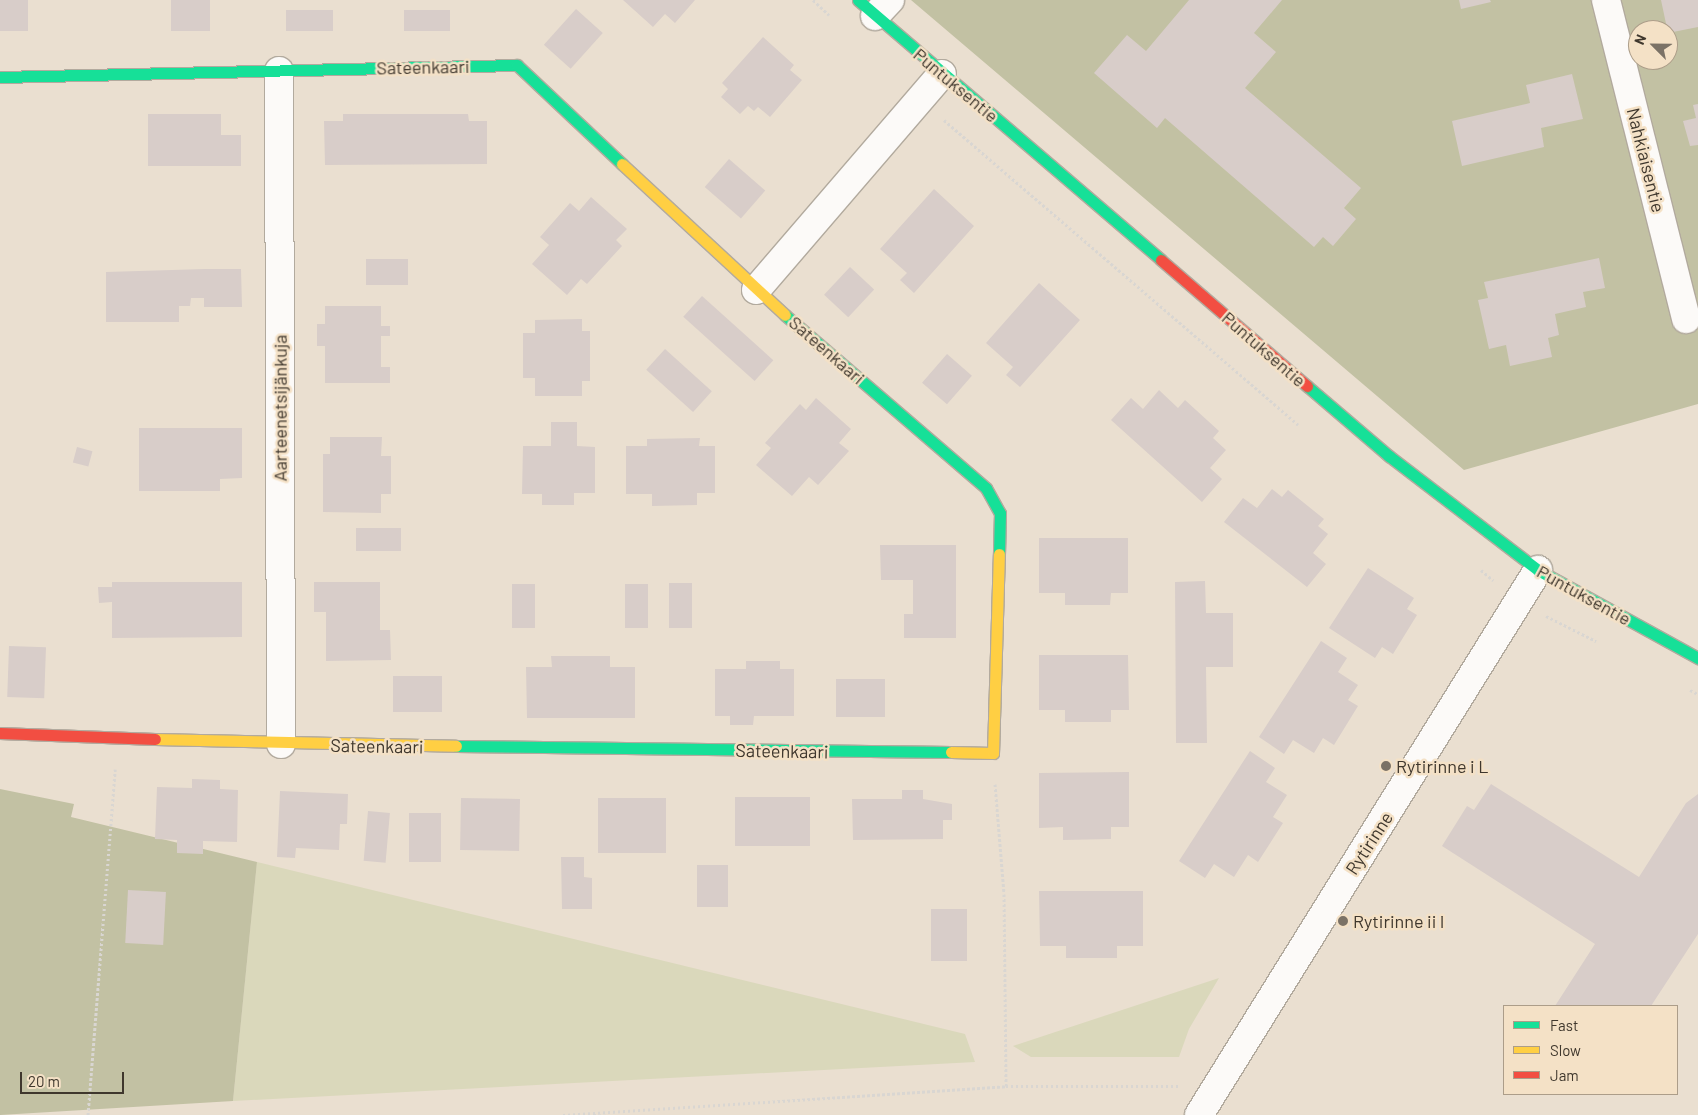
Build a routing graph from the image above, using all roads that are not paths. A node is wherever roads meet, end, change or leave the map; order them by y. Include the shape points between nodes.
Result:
1 (1606, 0) edge
2 (875, 5) edge
3 (279, 71) junction
4 (942, 74) junction
5 (0, 77) edge
6 (756, 290) junction
7 (1686, 319) dead end
8 (1538, 570) junction
9 (1698, 658) edge
10 (0, 733) edge
11 (281, 744) junction
12 (1200, 1115) edge

1 - 7 street, Nahkiaisentie
2 - 4 street, Puntuksentie
3 - 5 street, Sateenkaari
3 - 6 street, Sateenkaari via 518,65
3 - 11 street, Aarteenetsijänkuja
4 - 6 street
4 - 8 street, Puntuksentie via 1389,456
6 - 11 street, Sateenkaari via 986,488 1000,513 993,753
8 - 9 street, Puntuksentie
8 - 12 street, Rytirinne
10 - 11 street, Sateenkaari

